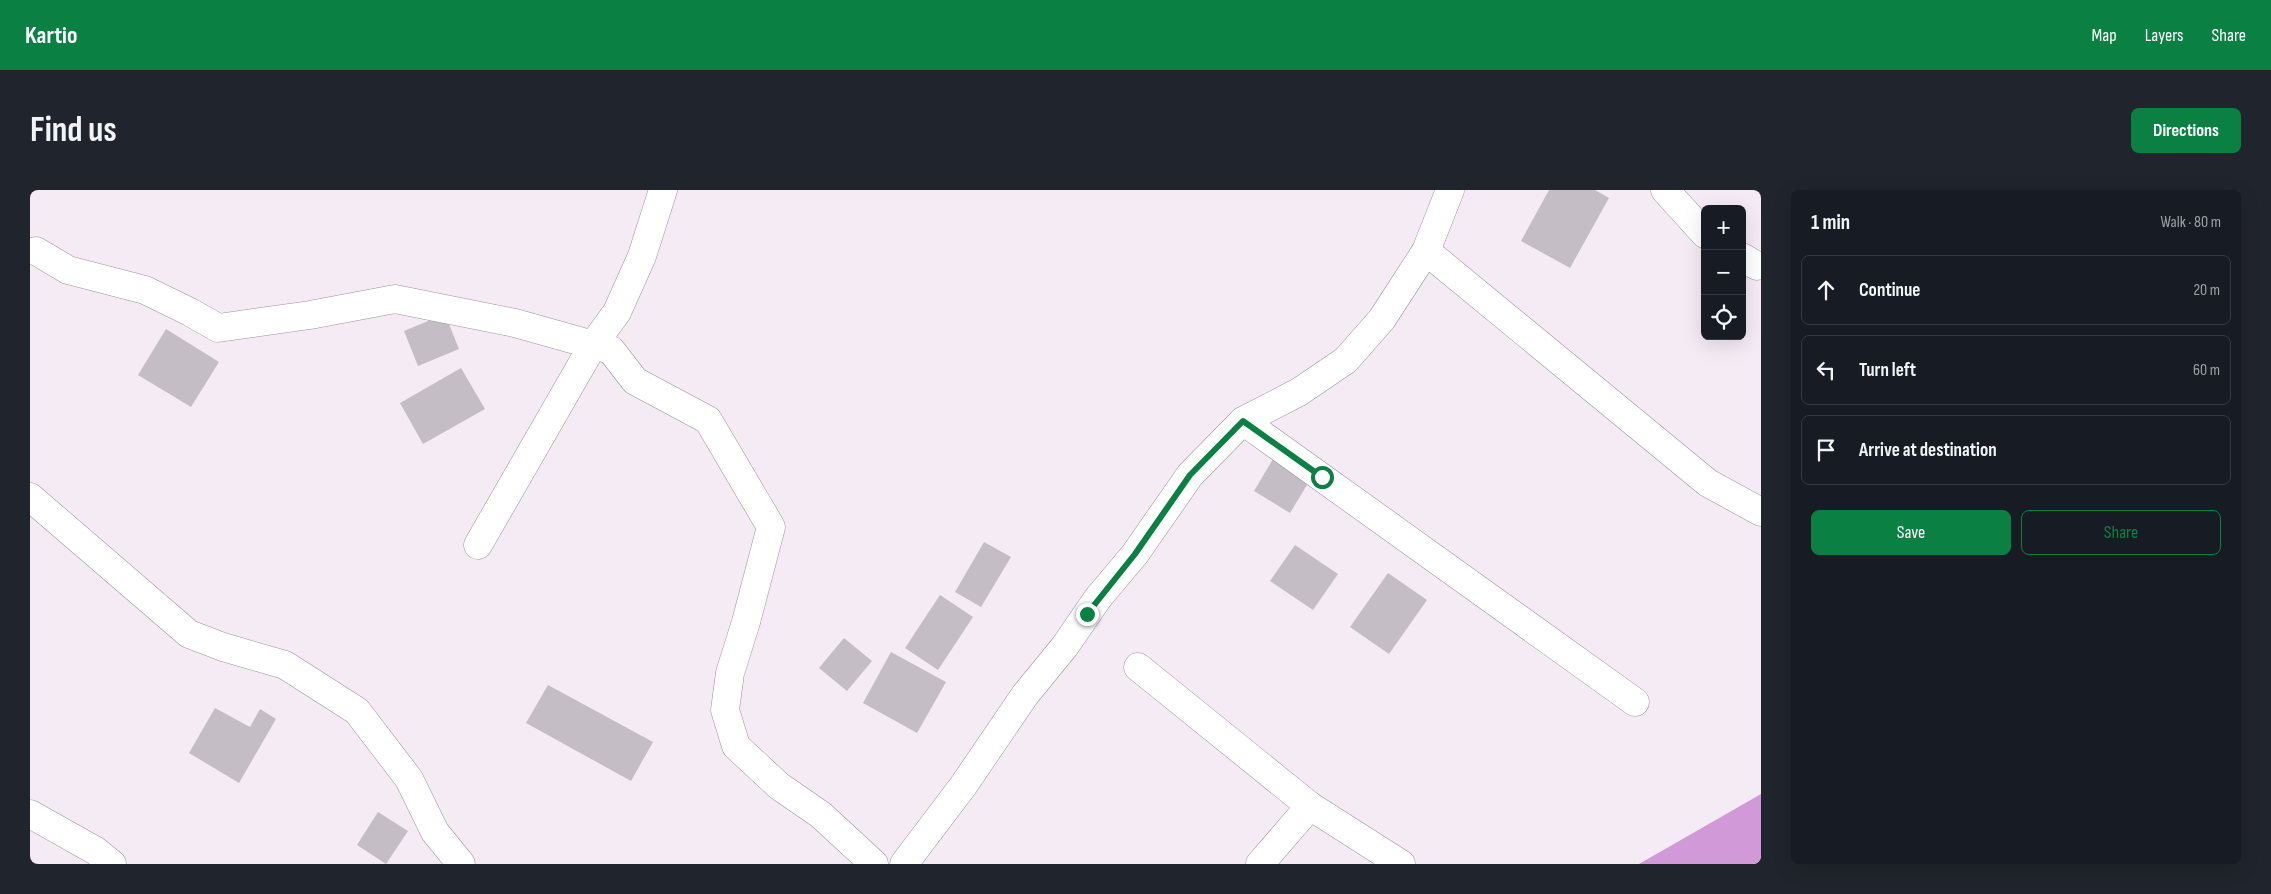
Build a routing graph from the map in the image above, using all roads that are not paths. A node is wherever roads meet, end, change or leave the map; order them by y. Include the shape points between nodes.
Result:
1 (663, 190) edge
2 (1450, 190) edge
3 (1665, 190) edge
4 (1701, 230) edge
5 (36, 251) dead end
6 (1426, 251) junction
7 (593, 345) junction
8 (1243, 421) junction
9 (30, 497) edge
10 (1761, 512) edge
11 (478, 545) dead end
12 (1138, 667) dead end
13 (1635, 702) dead end
14 (1310, 806) junction
15 (30, 814) edge
16 (112, 864) edge
17 (460, 864) edge
18 (874, 864) edge
19 (904, 864) edge
20 (1260, 864) edge
21 (1400, 864) edge

1 - 7 street via 642,256 617,312
2 - 6 street
3 - 4 street
5 - 7 street via 68,270 145,290 218,328 395,299 514,323
6 - 8 street via 1382,319 1346,360 1299,392
6 - 10 street via 1708,483
7 - 11 street
7 - 18 street via 612,350 635,380 708,420 771,527 730,673 725,710 736,746 778,786 821,815
8 - 13 street
8 - 19 street via 1190,475 1135,554 1025,695 963,786
9 - 17 street via 189,634 285,665 357,711 409,779 435,832
12 - 14 street
14 - 20 street
14 - 21 street
15 - 16 street via 96,851

